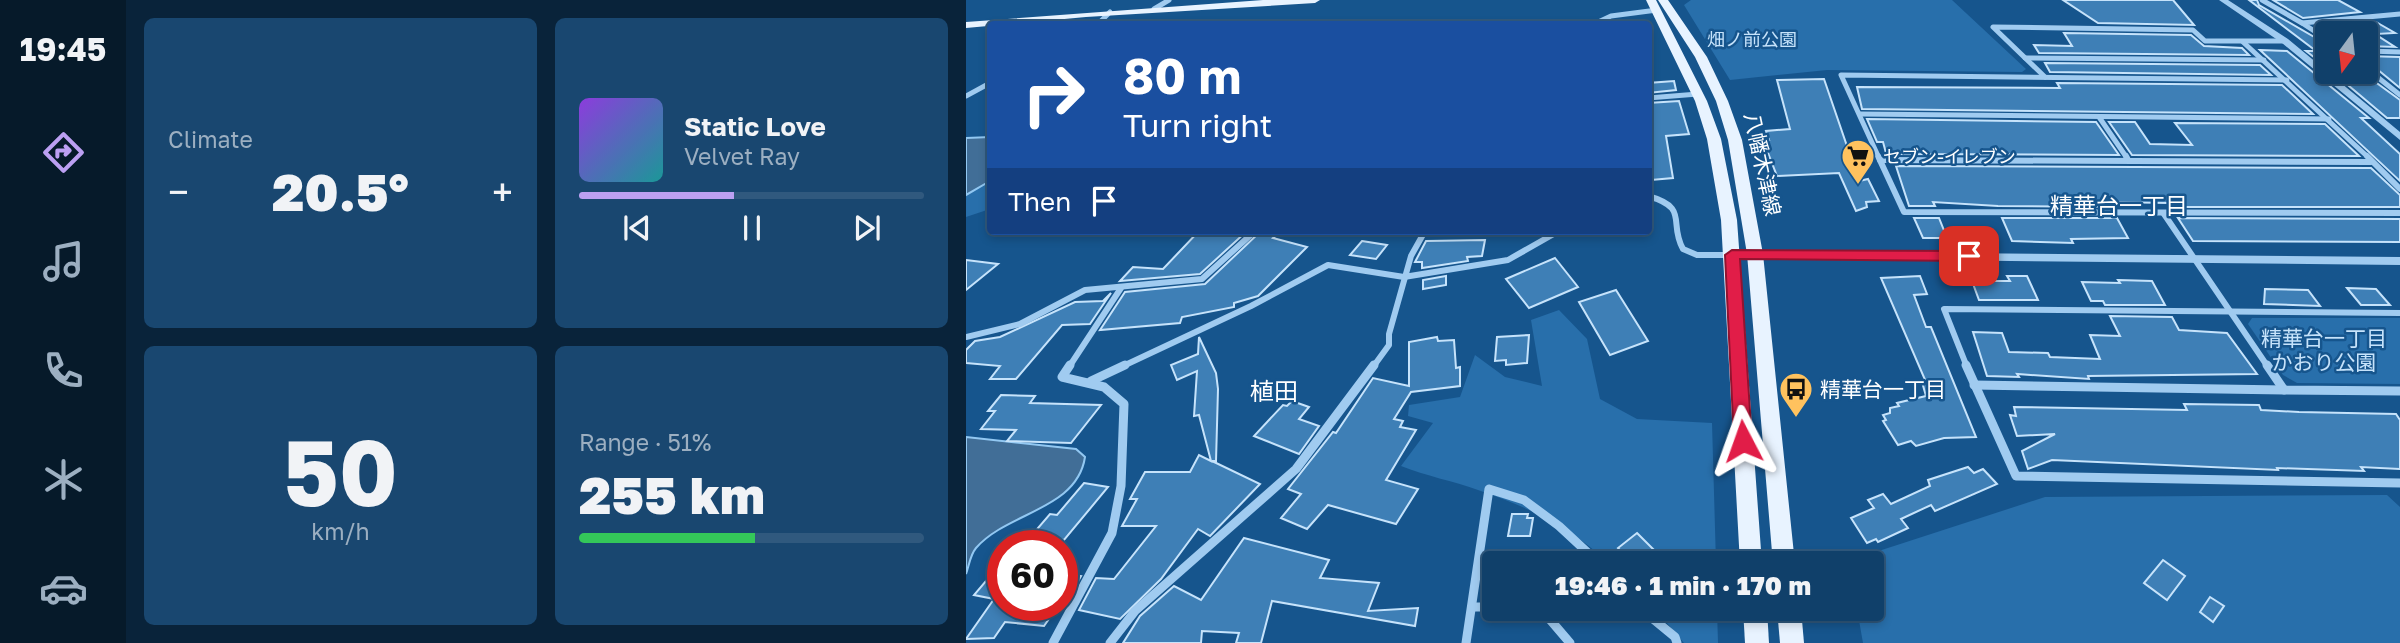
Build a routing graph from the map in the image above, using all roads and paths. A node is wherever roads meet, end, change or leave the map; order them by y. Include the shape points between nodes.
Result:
1 (1169, 0) edge
2 (1315, 0) edge
3 (2223, 0) edge
4 (2262, 0) edge
5 (1657, 3) edge
6 (1154, 9) junction
7 (1110, 12) junction
8 (2400, 14) edge
9 (1010, 21) edge
10 (1101, 21) edge
11 (1600, 21) edge
12 (987, 23) edge
13 (2302, 23) junction
14 (966, 25) edge
15 (2315, 32) edge
16 (2242, 41) junction
17 (2285, 41) junction
18 (2378, 51) edge
19 (2400, 52) edge
20 (2024, 58) junction
21 (2264, 60) junction
22 (2378, 77) edge
23 (2046, 78) junction
24 (2287, 80) junction
25 (2387, 84) junction
26 (987, 85) edge
27 (2400, 85) edge
28 (1698, 94) junction
29 (2400, 95) edge
30 (966, 96) edge
31 (1652, 98) edge
32 (1860, 114) junction
33 (2099, 117) junction
34 (2329, 119) junction
35 (2400, 137) edge
36 (1880, 160) junction
37 (2128, 160) junction
38 (2371, 162) junction
39 (2400, 189) edge
40 (1652, 197) edge
41 (2400, 213) edge
42 (2164, 214) junction
43 (1251, 235) edge
44 (1423, 235) edge
45 (1552, 235) edge
46 (1755, 254) junction
47 (1732, 255) junction
48 (2193, 258) junction
49 (2400, 261) edge
50 (1404, 277) junction
51 (1121, 288) junction
52 (2231, 312) junction
53 (2400, 313) edge
54 (966, 337) edge
55 (1091, 381) junction
56 (1974, 385) junction
57 (2284, 390) junction
58 (2400, 391) edge
59 (2400, 483) edge
60 (1586, 551) edge
61 (1751, 551) edge
62 (1783, 551) edge
63 (1472, 607) junction
64 (1482, 607) edge
65 (1551, 621) edge
66 (1656, 621) edge
67 (1756, 621) edge
68 (1789, 621) edge
69 (1053, 643) edge
70 (1110, 643) edge
71 (1466, 643) edge
72 (1570, 643) edge
73 (1677, 643) edge
74 (1757, 643) edge
75 (1792, 643) edge

1 - 6 street
2 - 6 main road
3 - 17 street
4 - 13 street
5 - 11 street
5 - 28 main road, 八幡木津線
5 - 46 main road, 八幡木津線 via 1701,57 1722,101 1735,140
6 - 7 main road
7 - 9 main road
7 - 10 street
8 - 13 street
12 - 14 main road
13 - 15 street
16 - 17 street
16 - 20 street via 2205,41 2193,30 1993,27
16 - 21 street
17 - 35 street
18 - 19 street
20 - 21 street
20 - 23 street
21 - 24 street
22 - 25 street
23 - 24 street
23 - 32 street via 1841,75
24 - 34 street
25 - 27 street
25 - 29 street
26 - 30 street
28 - 31 street
28 - 47 main road, 八幡木津線 via 1714,139
32 - 33 street
32 - 36 street
33 - 34 street
33 - 37 street
34 - 38 street
36 - 37 street
36 - 42 street via 1904,212
37 - 38 street
38 - 39 street
40 - 47 street via 1677,210 1677,241 1682,249 1696,255
41 - 42 street
42 - 48 street
43 - 51 street via 1202,279
44 - 50 street
45 - 50 street via 1508,260
46 - 47 street
46 - 48 street
46 - 62 main road, 八幡木津線
47 - 61 main road, 八幡木津線
48 - 49 street
48 - 52 street
50 - 55 street via 1328,265
50 - 70 street via 1389,345 1296,469 1135,611
51 - 54 street via 1085,290 1020,324
51 - 55 street via 1062,377
52 - 53 street
52 - 56 street via 1944,309
52 - 57 street
55 - 69 street via 1118,395 1124,404 1121,497 1111,536 1063,617
56 - 57 street
56 - 59 street via 2016,476
57 - 58 street
60 - 63 street via 1524,500 1489,489
63 - 64 street
63 - 71 street
65 - 72 street
66 - 73 street
67 - 74 main road
68 - 75 main road

